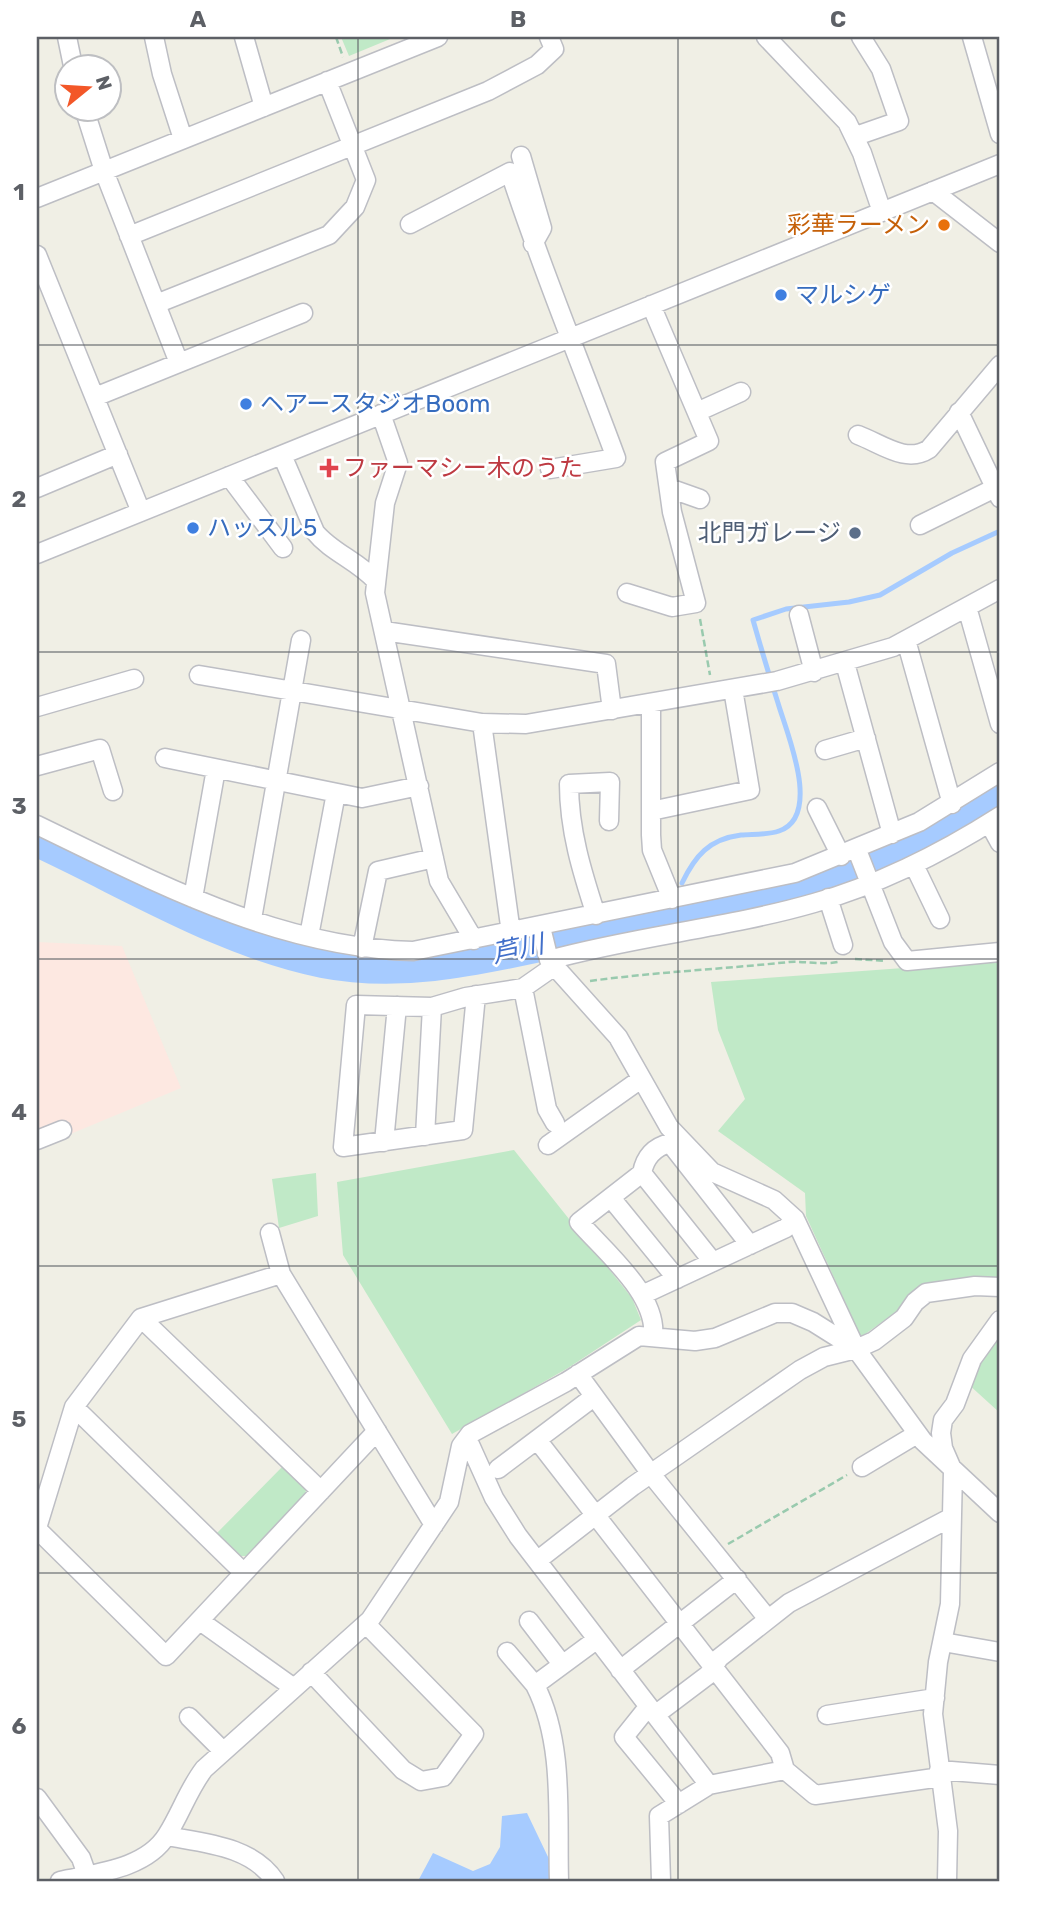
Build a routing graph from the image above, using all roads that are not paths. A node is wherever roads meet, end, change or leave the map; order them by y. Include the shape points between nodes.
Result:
1 (154, 37) edge
2 (244, 37) edge
3 (549, 37) edge
4 (766, 37) edge
5 (861, 37) edge
6 (972, 37) edge
7 (436, 38) edge
8 (327, 81) junction
9 (264, 107) junction
10 (88, 122) edge
11 (1000, 134) edge
12 (856, 136) junction
13 (183, 139) junction
14 (352, 147) junction
15 (521, 156) dead end
16 (1000, 164) edge
17 (104, 171) junction
18 (933, 191) junction
19 (37, 198) edge
20 (881, 212) junction
21 (411, 224) dead end
22 (129, 236) junction
23 (1000, 243) edge
24 (533, 244) junction
25 (37, 255) edge
26 (156, 304) junction
27 (651, 305) junction
28 (303, 313) dead end
29 (571, 338) junction
30 (179, 363) junction
31 (1000, 365) edge
32 (741, 392) dead end
33 (95, 397) junction
34 (696, 412) junction
35 (959, 412) junction
36 (382, 414) junction
37 (858, 435) dead end
38 (118, 454) junction
39 (282, 455) junction
40 (550, 469) dead end
41 (229, 476) junction
42 (37, 488) edge
43 (669, 488) junction
44 (998, 493) edge
45 (700, 499) dead end
46 (141, 512) junction
47 (920, 524) dead end
48 (283, 548) dead end
49 (37, 554) edge
50 (376, 581) junction
51 (1000, 589) edge
52 (627, 593) dead end
53 (967, 607) junction
54 (799, 615) dead end
55 (384, 631) junction
56 (301, 640) dead end
57 (906, 640) junction
58 (845, 663) junction
59 (814, 672) junction
60 (199, 675) dead end
61 (134, 679) dead end
62 (733, 689) junction
63 (292, 691) junction
64 (651, 703) junction
65 (37, 707) edge
66 (612, 710) junction
67 (403, 711) junction
68 (482, 723) junction
69 (1000, 724) edge
70 (866, 738) junction
71 (825, 750) dead end
72 (165, 758) dead end
73 (37, 766) edge
74 (216, 769) junction
75 (1000, 772) edge
76 (276, 781) junction
77 (419, 786) junction
78 (113, 791) dead end
79 (336, 793) junction
80 (952, 804) junction
81 (817, 808) dead end
82 (651, 811) junction
83 (995, 819) edge
84 (609, 821) dead end
85 (37, 825) edge
86 (892, 834) junction
87 (1000, 843) edge
88 (849, 853) junction
89 (434, 858) junction
90 (914, 865) junction
91 (870, 884) junction
92 (193, 898) junction
93 (828, 898) junction
94 (672, 899) junction
95 (596, 915) junction
96 (252, 919) junction
97 (940, 919) dead end
98 (541, 926) junction
99 (511, 933) junction
100 (309, 936) junction
101 (474, 940) junction
102 (362, 948) junction
103 (1000, 952) edge
104 (846, 955) road end
105 (552, 962) junction
106 (523, 988) junction
107 (476, 995) junction
108 (397, 1006) junction
109 (432, 1007) junction
110 (641, 1079) junction
111 (555, 1123) dead end
112 (62, 1130) dead end
113 (425, 1136) junction
114 (37, 1140) edge
115 (384, 1142) junction
116 (548, 1145) dead end
117 (642, 1173) junction
118 (611, 1198) junction
119 (795, 1219) junction
120 (270, 1233) dead end
121 (750, 1245) junction
122 (713, 1262) junction
123 (281, 1274) junction
124 (677, 1279) junction
125 (1000, 1287) edge
126 (642, 1295) junction
127 (141, 1318) junction
128 (1000, 1320) edge
129 (653, 1337) junction
130 (856, 1349) junction
131 (578, 1374) junction
132 (587, 1402) dead end
133 (74, 1407) junction
134 (377, 1431) junction
135 (917, 1434) junction
136 (467, 1438) junction
137 (538, 1441) junction
138 (862, 1467) road end
139 (498, 1469) dead end
140 (953, 1471) junction
141 (651, 1474) junction
142 (321, 1491) junction
143 (1000, 1513) edge
144 (594, 1516) junction
145 (950, 1518) junction
146 (434, 1525) junction
147 (37, 1528) edge
148 (538, 1560) junction
149 (244, 1573) junction
150 (737, 1579) junction
151 (768, 1619) junction
152 (200, 1621) junction
153 (529, 1621) dead end
154 (366, 1624) junction
155 (678, 1624) junction
156 (596, 1640) junction
157 (943, 1642) junction
158 (507, 1652) dead end
159 (1000, 1652) edge
160 (562, 1664) junction
161 (712, 1668) junction
162 (620, 1670) junction
163 (311, 1672) junction
164 (535, 1685) junction
165 (294, 1688) junction
166 (935, 1698) junction
167 (651, 1711) junction
168 (827, 1715) dead end
169 (189, 1717) dead end
170 (223, 1751) junction
171 (785, 1770) junction
172 (940, 1773) junction
173 (1000, 1775) edge
174 (709, 1785) junction
175 (37, 1798) edge
176 (679, 1804) junction
177 (167, 1836) junction
178 (87, 1875) junction
179 (60, 1881) edge
180 (275, 1881) edge
181 (559, 1881) edge
182 (661, 1881) edge
183 (947, 1881) edge

1 - 13 street
2 - 9 street
3 - 14 street via 554,49 537,65
4 - 12 street via 834,106
5 - 12 street via 881,69 899,121
6 - 11 street
7 - 8 street
8 - 9 street
8 - 14 street
9 - 13 street
10 - 17 street
12 - 20 street
13 - 17 street
14 - 22 street
14 - 26 street via 366,180 355,207 329,234
15 - 24 street via 542,228
16 - 18 street
17 - 19 street
17 - 22 street
18 - 20 street
18 - 23 street
20 - 27 street
21 - 24 street via 510,172
22 - 26 street
24 - 29 street
25 - 33 street
26 - 30 street
27 - 29 street
27 - 34 street
28 - 30 street
29 - 36 street
29 - 40 street via 616,458
30 - 33 street
31 - 35 street
32 - 34 street
33 - 38 street
34 - 43 street via 709,441 665,462
35 - 37 street via 919,455 902,454
35 - 44 street
36 - 39 street
36 - 50 street via 398,463 385,503
38 - 42 street
38 - 46 street
39 - 41 street
39 - 50 street via 315,532 362,565
41 - 46 street
41 - 48 street
43 - 45 street
43 - 52 street via 696,603 672,607
44 - 47 street
46 - 49 street
50 - 55 street
51 - 53 street
53 - 57 street
53 - 69 street
54 - 59 street
55 - 66 street via 606,664
55 - 67 street
56 - 63 street
57 - 58 street
57 - 80 street
58 - 59 street
58 - 70 street
59 - 62 street
60 - 63 street
61 - 65 street
62 - 64 street
62 - 82 street via 750,790
63 - 67 street
63 - 76 street
64 - 66 street
64 - 82 street
66 - 68 street via 526,724
67 - 68 street
67 - 77 street
68 - 99 street
70 - 71 street
70 - 86 street
72 - 74 street
73 - 78 street via 100,749
74 - 76 street
74 - 92 street
75 - 80 street
76 - 79 street
76 - 96 street
77 - 79 street via 362,798
77 - 89 street
79 - 100 street
80 - 86 street
81 - 88 street
82 - 94 street via 652,850
83 - 87 street
83 - 90 street
84 - 95 street via 610,782 569,784 579,864
85 - 92 street
86 - 88 street
88 - 91 street
88 - 94 street via 773,878
89 - 101 street via 439,881
89 - 102 street via 378,871
90 - 91 street
90 - 97 street
91 - 93 street
91 - 103 street via 893,942 907,961
92 - 96 street
93 - 104 street
93 - 105 street via 774,913 623,941
94 - 95 street
95 - 98 street
96 - 100 street
98 - 99 street
98 - 105 street
99 - 101 street
100 - 102 street
101 - 102 street via 413,951
105 - 106 street
105 - 110 street via 618,1037
106 - 107 street
106 - 111 street via 547,1109
107 - 109 street
107 - 113 street via 463,1130
108 - 109 street
108 - 115 street
108 - 115 street via 356,1005 343,1147
109 - 113 street
110 - 116 street
110 - 119 street via 669,1127 712,1172 774,1200
112 - 114 street
113 - 115 street
117 - 118 street
117 - 121 street via 645,1160 670,1143
117 - 122 street
118 - 124 street
118 - 126 street via 579,1222
119 - 121 street
119 - 130 street
120 - 123 street
121 - 122 street
122 - 124 street
123 - 127 street
123 - 134 street
124 - 126 street
125 - 130 street via 926,1293 905,1318
126 - 129 street via 655,1324
127 - 133 street
127 - 142 street
128 - 140 street via 972,1359 955,1404 943,1420 943,1448
129 - 130 street via 695,1342 775,1313 792,1313
129 - 131 street via 639,1336
130 - 135 street
130 - 141 street via 824,1357 800,1370
131 - 136 street
131 - 141 street
132 - 137 street
133 - 147 street
133 - 149 street
134 - 142 street
134 - 146 street
135 - 138 street
135 - 140 street
136 - 146 street via 461,1446 449,1502
136 - 148 street via 494,1498
137 - 139 street
137 - 144 street
140 - 143 street
140 - 145 street
141 - 144 street
141 - 150 street
142 - 149 street
144 - 148 street
144 - 155 street
145 - 151 street via 789,1603
145 - 157 street via 950,1604
146 - 154 street
147 - 152 street via 166,1656
148 - 156 street
149 - 152 street
150 - 151 street
150 - 155 street
151 - 161 street
152 - 165 street
153 - 160 street
154 - 163 street
154 - 163 street via 474,1734 443,1777 421,1782 403,1770
155 - 161 street
155 - 162 street
156 - 160 street
156 - 162 street
157 - 159 street
157 - 166 street
158 - 164 street
160 - 164 street
161 - 167 street
161 - 171 street via 780,1753
162 - 167 street
163 - 165 street
164 - 181 street via 542,1698 558,1774
165 - 170 street
166 - 168 street
166 - 172 street via 934,1736
167 - 174 street
167 - 176 street via 624,1737
169 - 170 street
170 - 177 street via 188,1789
171 - 172 street via 815,1795
171 - 174 street
172 - 173 street
172 - 183 street via 948,1831
174 - 176 street
175 - 178 street via 81,1857
176 - 182 street via 659,1816
177 - 178 street via 134,1863
177 - 180 street via 228,1848
178 - 179 street

